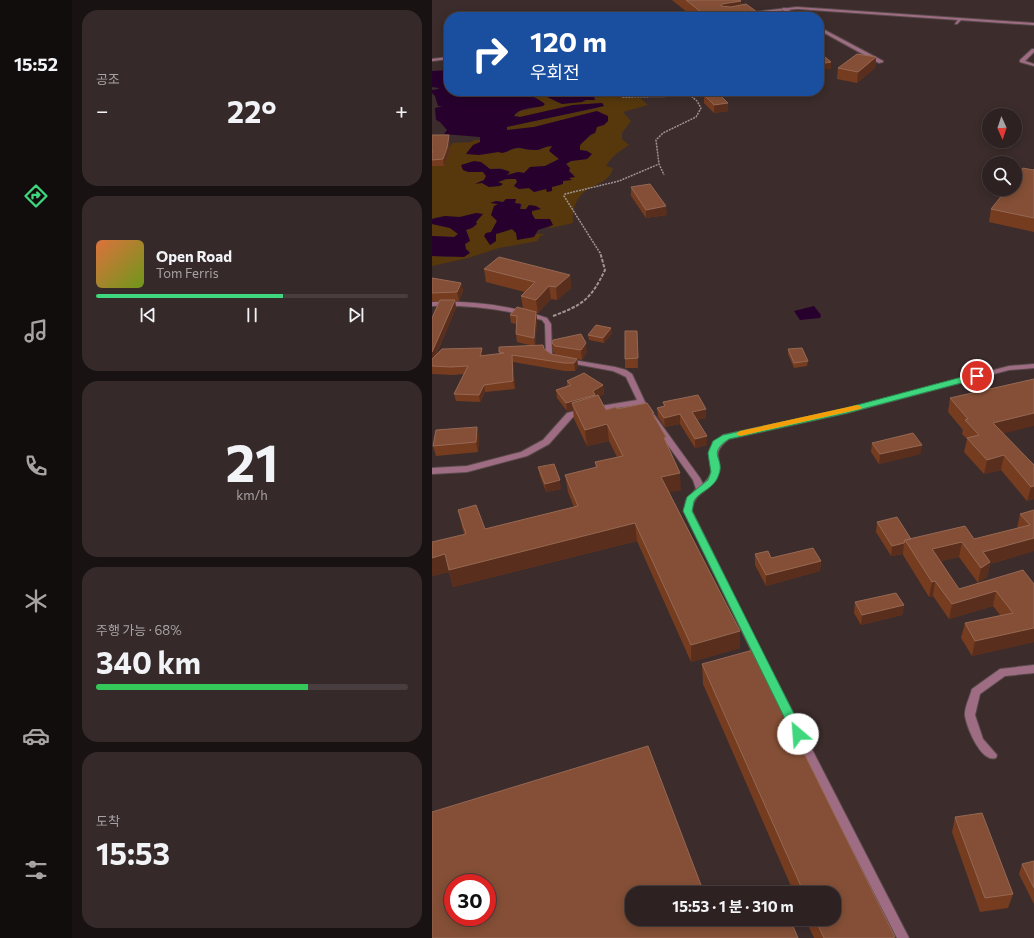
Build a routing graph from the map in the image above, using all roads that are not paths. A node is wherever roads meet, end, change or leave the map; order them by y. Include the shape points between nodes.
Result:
1 (784, 9) junction
2 (761, 12) edge
3 (790, 12) edge
4 (960, 19) junction
5 (956, 23) dead end
6 (1034, 24) edge
7 (824, 31) edge
8 (1034, 50) edge
9 (444, 59) edge
10 (432, 60) edge
11 (882, 62) dead end
12 (1034, 64) edge
13 (432, 304) edge
14 (1034, 366) edge
15 (642, 402) junction
16 (432, 471) edge
17 (701, 490) junction
18 (1034, 669) edge
19 (992, 755) dead end
20 (903, 938) edge

1 - 2 street
1 - 3 street
1 - 4 street
4 - 5 street
4 - 6 street
7 - 11 street
8 - 12 street via 1022,61
9 - 10 street
13 - 15 street via 486,304 545,319 548,324 549,355 554,359 623,372 629,376
14 - 17 street via 1009,368 847,410 726,437 716,443 712,453 716,472 712,482
15 - 16 street via 570,415 546,442 524,454 467,469
15 - 17 street via 697,480
17 - 20 street via 690,499 688,511
18 - 19 street via 1003,672 976,692 970,715 979,741

